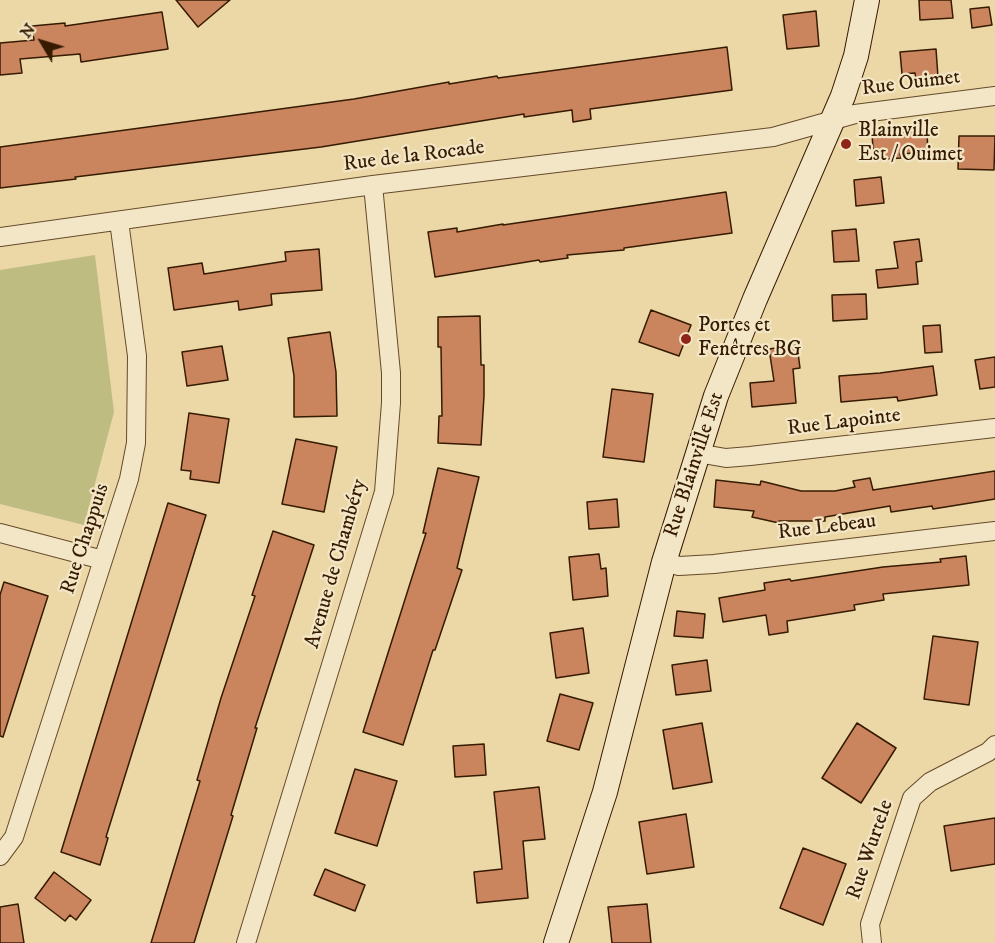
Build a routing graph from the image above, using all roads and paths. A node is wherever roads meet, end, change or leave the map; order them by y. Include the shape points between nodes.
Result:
1 (867, 0) edge
2 (995, 96) edge
3 (833, 119) junction
4 (373, 184) junction
5 (119, 221) junction
6 (0, 237) edge
7 (995, 428) edge
8 (698, 453) junction
9 (995, 531) edge
10 (0, 533) edge
11 (103, 560) junction
12 (664, 562) junction
13 (995, 745) edge
14 (0, 856) edge
15 (246, 943) edge
16 (556, 943) edge
17 (873, 943) edge

1 - 3 street, Rue Blainville Est via 856,56
2 - 3 street, Rue Ouimet
3 - 4 street, Rue de la Rocade via 773,137
3 - 8 street, Rue Blainville Est via 739,338
4 - 5 street, Rue de la Rocade
4 - 15 street, Avenue de Chambéry via 391,373 384,492
5 - 6 street, Rue de la Rocade
5 - 11 street, Rue Chappuis via 137,356 136,443 129,479
7 - 8 street, Rue Lapointe via 750,456 726,458
8 - 12 street, Rue Blainville Est
9 - 12 street, Rue Lebeau via 714,564 679,566
10 - 11 street
11 - 14 street, Rue Chappuis via 14,837
12 - 16 street, Rue Blainville Est via 605,792
13 - 17 street, Rue Wurtele via 930,782 912,798 870,924

